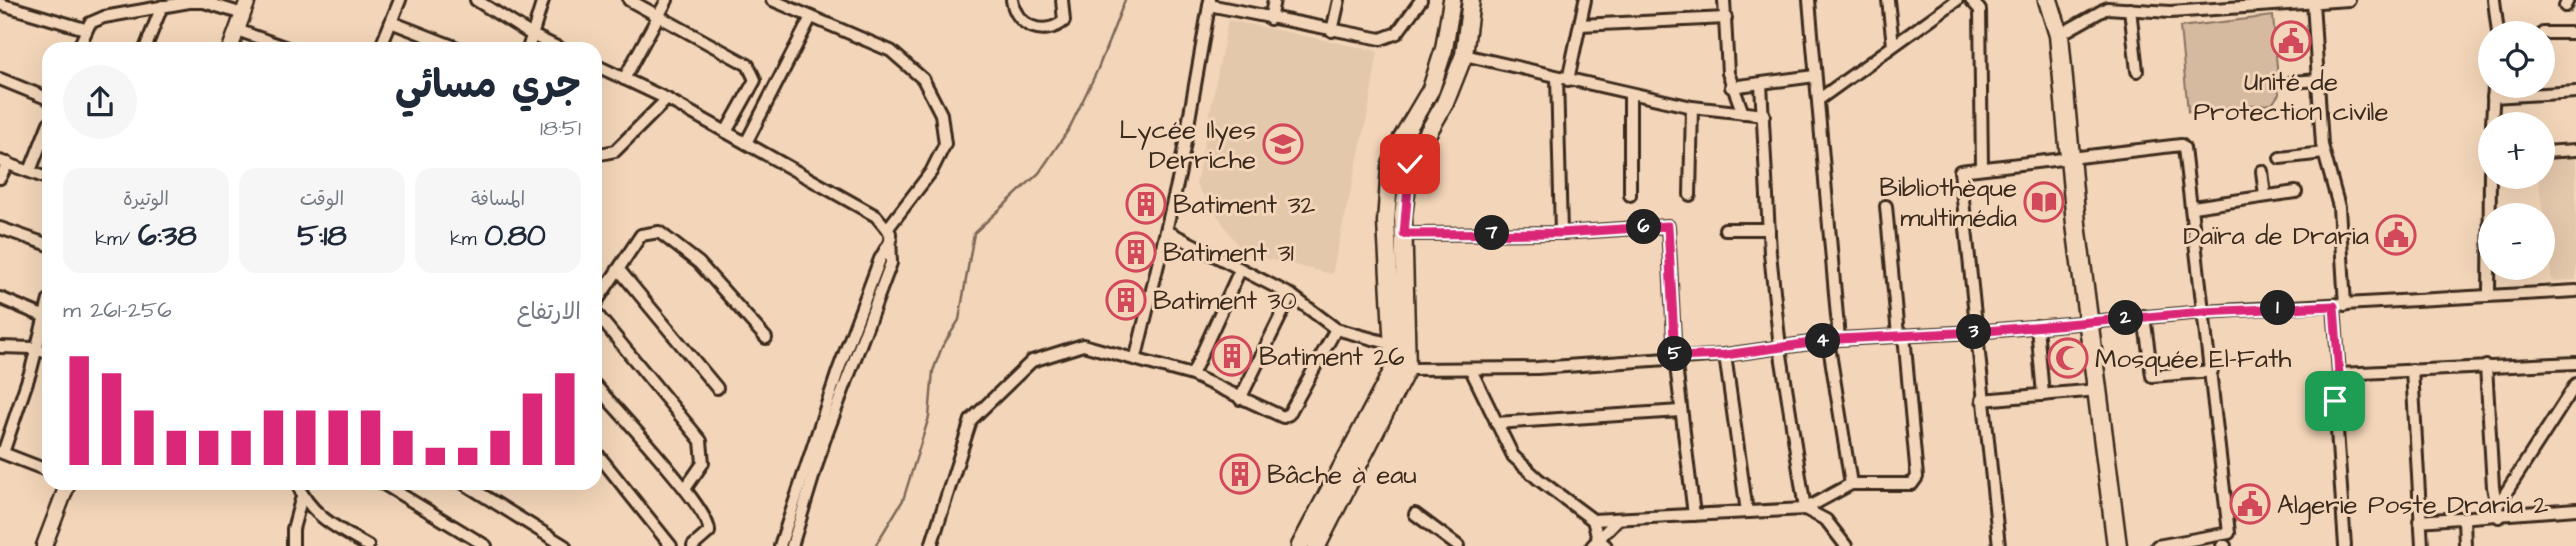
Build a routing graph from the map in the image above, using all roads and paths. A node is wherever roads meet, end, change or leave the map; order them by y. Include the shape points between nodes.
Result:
1 (400, 0) edge
2 (476, 0) edge
3 (543, 0) edge
4 (629, 0) edge
5 (667, 0) edge
6 (772, 0) edge
7 (1012, 0) edge
8 (1062, 0) edge
9 (1274, 0) edge
10 (1339, 0) edge
11 (1421, 0) edge
12 (1452, 0) edge
13 (1471, 0) edge
14 (1585, 0) edge
15 (1724, 0) edge
16 (1808, 0) edge
17 (1888, 0) edge
18 (1957, 0) edge
19 (1971, 0) edge
20 (2048, 0) edge
21 (2349, 0) edge
22 (2494, 0) edge
23 (2313, 2) junction
24 (1210, 3) edge
25 (0, 4) edge
26 (2109, 4) edge
27 (162, 6) junction
28 (245, 7) edge
29 (2130, 9) junction
30 (658, 16) junction
31 (811, 17) junction
32 (1726, 18) junction
33 (1270, 19) junction
34 (2497, 21) edge
35 (391, 22) junction
36 (1580, 24) junction
37 (85, 29) junction
38 (1332, 31) junction
39 (2555, 33) edge
40 (2576, 33) edge
41 (532, 35) junction
42 (2059, 35) junction
43 (80, 42) edge
44 (148, 42) edge
45 (236, 42) edge
46 (383, 42) edge
47 (442, 42) edge
48 (530, 42) edge
49 (546, 42) edge
50 (1893, 45) junction
51 (1464, 55) junction
52 (602, 68) edge
53 (2137, 71) dead end
54 (1815, 76) junction
55 (0, 79) edge
56 (624, 79) junction
57 (1563, 79) junction
58 (2318, 80) junction
59 (2292, 82) dead end
60 (1761, 84) junction
61 (1731, 87) junction
62 (2555, 92) edge
63 (2576, 92) edge
64 (1630, 95) junction
65 (42, 96) edge
66 (667, 99) junction
67 (1818, 100) junction
68 (1692, 107) junction
69 (1743, 113) junction
70 (1764, 115) junction
71 (726, 132) junction
72 (42, 141) edge
73 (746, 143) junction
74 (2576, 150) edge
75 (2555, 151) edge
76 (2324, 153) junction
77 (602, 154) edge
78 (2070, 156) junction
79 (2280, 158) dead end
80 (4, 162) edge
81 (1982, 167) junction
82 (30, 171) junction
83 (2262, 171) dead end
84 (42, 176) edge
85 (0, 178) edge
86 (2490, 189) edge
87 (2296, 192) dead end
88 (1630, 195) dead end
89 (1689, 195) dead end
90 (2265, 196) junction
91 (1886, 206) dead end
92 (2193, 206) junction
93 (0, 228) edge
94 (888, 228) junction
95 (1725, 229) dead end
96 (1769, 229) junction
97 (1167, 231) junction
98 (1561, 233) junction
99 (1404, 234) junction
100 (891, 240) junction
101 (42, 242) edge
102 (620, 271) junction
103 (1240, 271) junction
104 (2576, 290) edge
105 (2489, 294) junction
106 (602, 295) edge
107 (1291, 295) junction
108 (0, 298) edge
109 (2339, 306) junction
110 (2203, 312) junction
111 (42, 316) edge
112 (2144, 316) junction
113 (42, 320) edge
114 (602, 321) edge
115 (2090, 321) junction
116 (2037, 326) junction
117 (1336, 328) junction
118 (1975, 332) junction
119 (1901, 335) junction
120 (766, 338) dead end
121 (1833, 340) junction
122 (1395, 345) junction
123 (0, 347) edge
124 (34, 348) junction
125 (1780, 348) junction
126 (42, 351) edge
127 (1725, 355) junction
128 (1136, 357) junction
129 (1675, 357) junction
130 (2576, 362) edge
131 (2486, 366) junction
132 (1407, 369) junction
133 (1471, 370) junction
134 (2412, 370) junction
135 (2212, 371) junction
136 (2339, 374) junction
137 (1192, 375) junction
138 (2576, 384) edge
139 (717, 388) dead end
140 (2098, 390) junction
141 (602, 392) edge
142 (2043, 395) junction
143 (1240, 398) junction
144 (1982, 400) junction
145 (1680, 411) junction
146 (1496, 424) junction
147 (1, 452) edge
148 (602, 460) edge
149 (42, 468) edge
150 (1851, 484) junction
151 (685, 489) junction
152 (65, 490) edge
153 (300, 490) edge
154 (394, 490) edge
155 (474, 490) edge
156 (302, 496) junction
157 (1805, 509) junction
158 (2576, 509) edge
159 (1747, 512) junction
160 (2497, 513) junction
161 (1415, 514) dead end
162 (1694, 515) junction
163 (1618, 519) junction
164 (2463, 519) junction
165 (1592, 520) junction
166 (2419, 521) junction
167 (2225, 542) edge
168 (2205, 543) edge
169 (1599, 544) edge
170 (44, 546) edge
171 (293, 546) edge
172 (368, 546) edge
173 (486, 546) edge
174 (565, 546) edge
175 (671, 546) edge
176 (693, 546) edge
177 (780, 546) edge
178 (792, 546) edge
179 (931, 546) edge
180 (1300, 546) edge
181 (1317, 546) edge
182 (1458, 546) edge
183 (1846, 546) edge
184 (1999, 546) edge
185 (2117, 546) edge
186 (2157, 546) edge
187 (2346, 546) edge
188 (2421, 546) edge
189 (2465, 546) edge

1 - 35 street
2 - 41 street
3 - 41 street
4 - 30 street
5 - 30 street
6 - 31 street
7 - 8 street via 1023,23 1054,29 1065,21
9 - 33 street
10 - 38 street
11 - 38 street via 1390,37
12 - 122 main road via 1431,89 1390,167 1386,222
13 - 51 main road
14 - 36 street
15 - 32 street
16 - 54 street
17 - 50 street
18 - 50 street
19 - 81 street via 1980,10
20 - 42 main road
21 - 23 street
22 - 34 street
23 - 29 street via 2170,12
23 - 58 street
24 - 33 street
24 - 97 street
25 - 37 street
26 - 29 street
26 - 42 street
27 - 28 street via 197,2
27 - 37 street via 95,19
27 - 44 street
28 - 45 street
29 - 53 street
30 - 56 street
30 - 71 street via 747,65 754,74 755,80
31 - 73 street
31 - 94 street via 891,51 923,79 941,114 945,144 931,172
32 - 36 street
32 - 61 street
33 - 38 street
35 - 46 street
35 - 47 street
36 - 57 street
37 - 43 street
39 - 40 street
41 - 48 street
41 - 49 street
42 - 78 main road
50 - 67 street
51 - 57 street
51 - 99 main road via 1446,103 1410,164
52 - 56 street
54 - 60 street
54 - 67 street
55 - 65 street
56 - 66 street
57 - 64 street
57 - 98 street
58 - 59 street
58 - 76 street
60 - 61 street
60 - 70 street
61 - 69 street
62 - 63 street
64 - 68 street
64 - 88 street
66 - 71 street
66 - 77 street via 615,151
67 - 121 street
68 - 69 street
68 - 89 street
69 - 70 street
70 - 96 street
71 - 73 street
72 - 82 street
73 - 94 street via 876,216
74 - 75 street
76 - 79 street
76 - 109 street via 2339,207
78 - 81 street
78 - 92 street via 2183,146
78 - 115 main road
80 - 82 street
80 - 85 street
81 - 118 street via 1960,171
82 - 84 street
83 - 90 street
86 - 105 street
87 - 90 street
90 - 92 street
91 - 119 street
92 - 110 street
93 - 101 street
94 - 100 street
95 - 96 street
96 - 125 street
97 - 103 street
97 - 128 street
98 - 99 street
98 - 129 street via 1668,226
99 - 132 main road
100 - 177 street via 838,370
100 - 178 street via 891,263 824,441
102 - 106 street
102 - 120 street via 641,235 659,232 699,262
102 - 139 street
103 - 107 street
103 - 137 street
104 - 105 street
105 - 109 street
107 - 117 street
107 - 143 street
108 - 111 street
109 - 110 street
109 - 136 street
110 - 112 street
110 - 135 street
112 - 115 street
112 - 135 street via 2152,376
113 - 124 street
114 - 151 street via 701,441 703,463
115 - 116 street
115 - 140 main road
116 - 118 street
116 - 142 street
117 - 122 street
117 - 143 street via 1289,414 1277,417
118 - 119 street
118 - 144 street
119 - 121 street
119 - 150 street via 1915,482
121 - 125 street
121 - 150 street
122 - 180 main road via 1394,369
123 - 124 street
124 - 126 street
124 - 147 street via 31,370
125 - 127 street
125 - 157 street
127 - 129 street
127 - 159 street
128 - 137 street
128 - 179 street via 1083,345 1032,361 996,393 971,420
129 - 133 street
129 - 145 street
130 - 131 street
131 - 134 street
131 - 160 street
132 - 133 street
132 - 181 main road
133 - 146 street
134 - 136 street
134 - 166 street
135 - 167 street
136 - 187 street via 2335,401
137 - 143 street
138 - 160 street
140 - 142 street
140 - 185 main road
141 - 151 street
142 - 144 street
144 - 184 street
145 - 146 street
145 - 162 street
146 - 165 street via 1513,456
147 - 149 street
148 - 175 street
150 - 157 street
151 - 176 street via 710,526
152 - 170 street
153 - 156 street
154 - 173 street
155 - 174 street
156 - 171 street
156 - 172 street via 320,517
157 - 159 street
157 - 183 street via 1826,520
158 - 160 street
159 - 162 street
160 - 164 street
161 - 182 street
162 - 163 street
163 - 165 street
163 - 169 street
164 - 166 street
164 - 189 street
165 - 169 street
166 - 188 street
167 - 168 street
168 - 186 street

